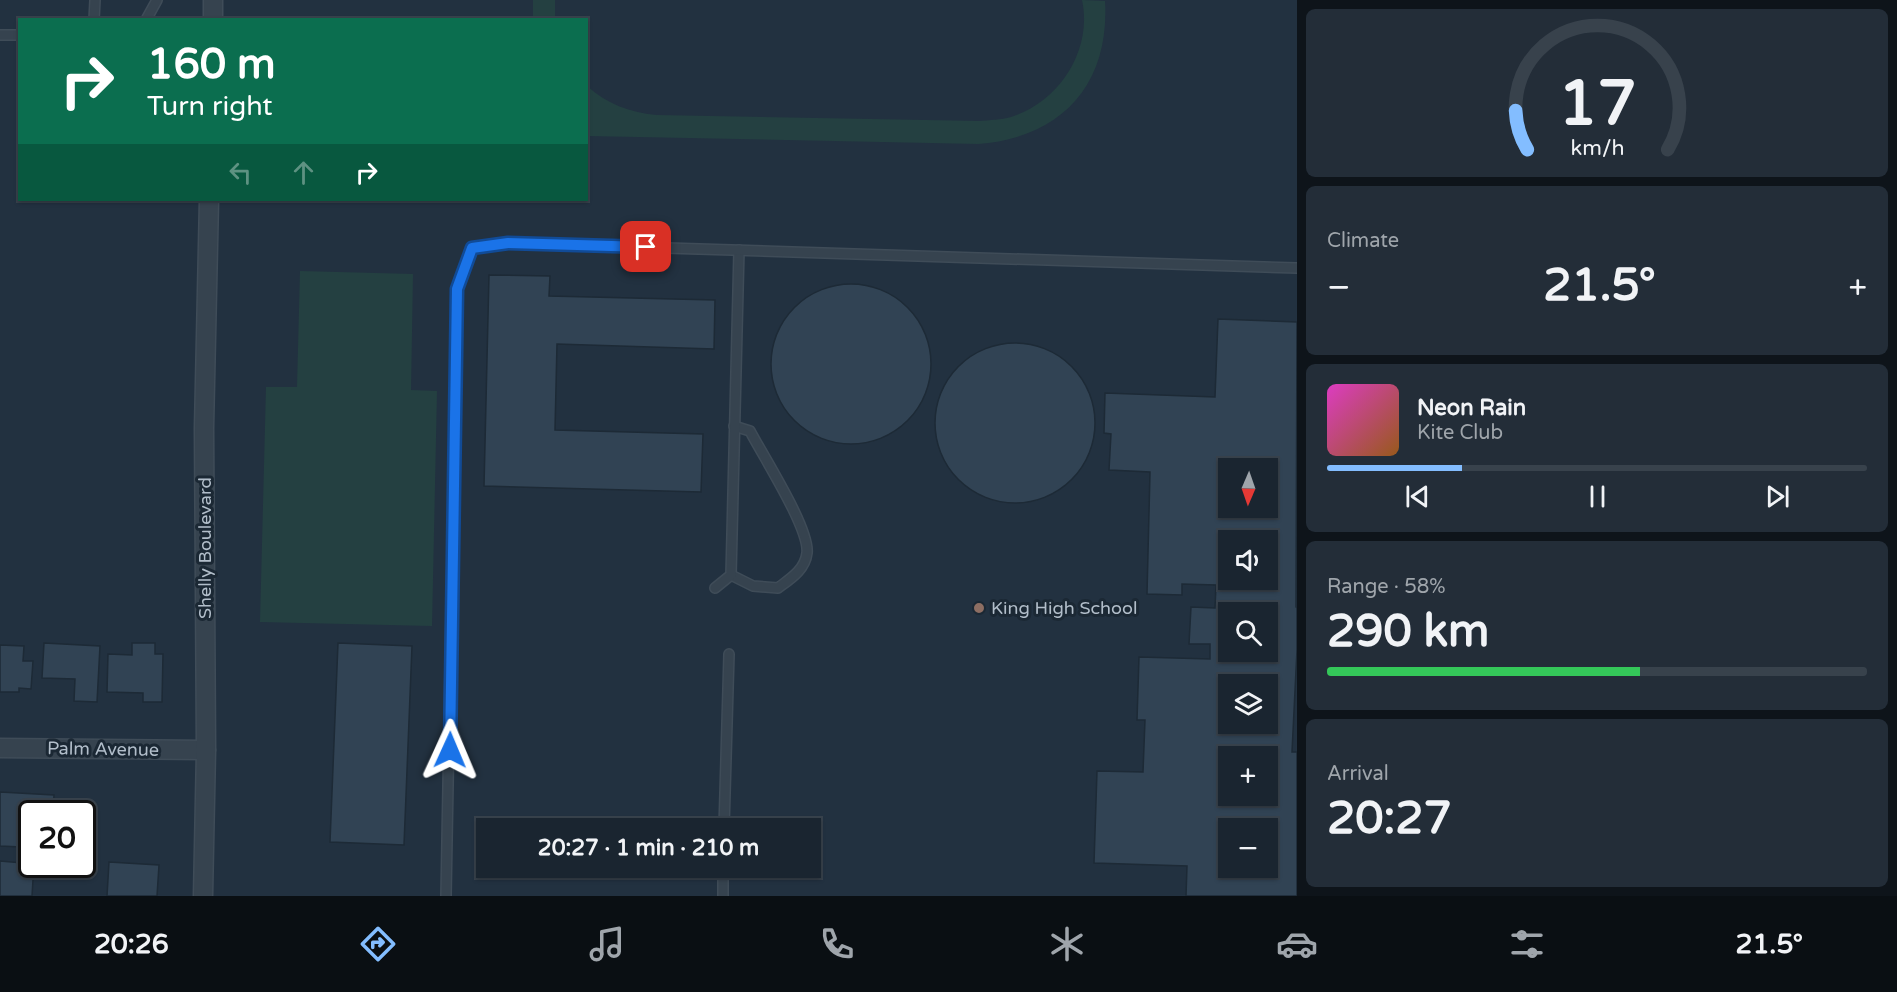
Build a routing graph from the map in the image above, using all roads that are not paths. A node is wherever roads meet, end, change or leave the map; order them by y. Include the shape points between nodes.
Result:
1 (95, 0) edge
2 (157, 0) edge
3 (213, 0) edge
4 (94, 18) edge
5 (147, 18) edge
6 (213, 18) edge
7 (0, 35) edge
8 (18, 35) edge
9 (209, 201) edge
10 (739, 250) junction
11 (1297, 268) edge
12 (734, 426) junction
13 (731, 575) junction
14 (715, 588) dead end
15 (729, 654) dead end
16 (0, 747) edge
17 (206, 750) junction
18 (724, 818) edge
19 (723, 878) edge
20 (203, 896) edge
21 (446, 896) edge
22 (723, 896) edge

1 - 4 lane
2 - 5 lane
3 - 6 street
7 - 8 lane
9 - 17 street, Shelly Boulevard via 204,428
10 - 11 lane
10 - 12 lane
10 - 21 lane via 508,243 472,248 457,289
12 - 13 lane
12 - 13 lane via 750,431 803,529 807,553 801,570 778,588 753,586
13 - 14 lane
15 - 18 lane
16 - 17 street, Palm Avenue
17 - 20 street, Shelly Boulevard
19 - 22 lane

